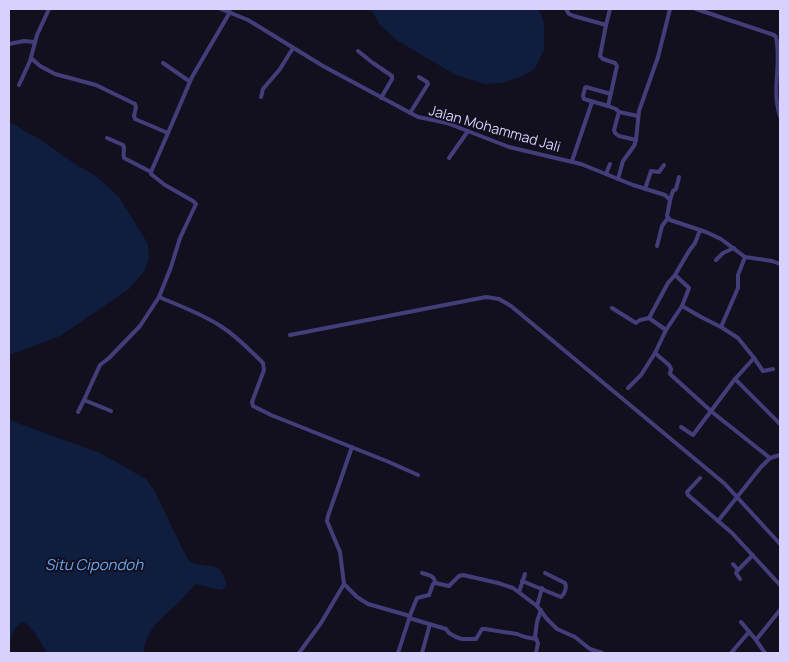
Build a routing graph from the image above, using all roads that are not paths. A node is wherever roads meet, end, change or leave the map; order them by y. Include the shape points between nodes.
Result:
1 (49, 9) edge
2 (221, 9) edge
3 (566, 9) edge
4 (610, 9) edge
5 (670, 9) edge
6 (696, 9) edge
7 (230, 12) junction
8 (606, 25) junction
9 (35, 42) junction
10 (9, 44) edge
11 (293, 48) junction
12 (358, 51) dead end
13 (779, 51) edge
14 (31, 58) junction
15 (163, 63) dead end
16 (419, 77) dead end
17 (189, 82) junction
18 (19, 85) dead end
19 (611, 94) junction
20 (261, 97) dead end
21 (381, 98) junction
22 (592, 102) junction
23 (608, 106) junction
24 (619, 112) junction
25 (410, 113) junction
26 (638, 116) junction
27 (780, 116) edge
28 (468, 131) junction
29 (168, 133) junction
30 (107, 138) dead end
31 (636, 140) junction
32 (449, 158) dead end
33 (572, 161) junction
34 (610, 164) dead end
35 (664, 165) dead end
36 (150, 172) junction
37 (606, 174) junction
38 (680, 177) dead end
39 (618, 179) junction
40 (645, 189) junction
41 (670, 201) junction
42 (668, 218) junction
43 (700, 230) junction
44 (657, 246) dead end
45 (734, 248) junction
46 (746, 257) junction
47 (716, 260) dead end
48 (780, 264) edge
49 (675, 274) junction
50 (159, 297) junction
51 (682, 306) junction
52 (612, 308) dead end
53 (649, 318) junction
54 (721, 327) junction
55 (666, 330) junction
56 (290, 336) dead end
57 (655, 353) junction
58 (754, 358) junction
59 (773, 369) dead end
60 (735, 379) junction
61 (628, 388) dead end
62 (84, 400) junction
63 (111, 411) dead end
64 (78, 412) dead end
65 (712, 412) junction
66 (780, 424) edge
67 (681, 427) dead end
68 (352, 447) junction
69 (780, 456) edge
70 (770, 458) junction
71 (418, 475) dead end
72 (700, 478) dead end
73 (737, 497) junction
74 (718, 521) junction
75 (780, 544) edge
76 (753, 555) junction
77 (733, 564) dead end
78 (738, 570) junction
79 (422, 573) dead end
80 (545, 573) dead end
81 (525, 574) dead end
82 (740, 579) dead end
83 (522, 582) junction
84 (435, 583) junction
85 (344, 584) junction
86 (780, 585) edge
87 (542, 588) junction
88 (519, 592) junction
89 (539, 608) junction
90 (780, 610) edge
91 (409, 617) junction
92 (741, 622) dead end
93 (430, 624) junction
94 (749, 632) junction
95 (536, 639) junction
96 (756, 640) junction
97 (590, 651) edge
98 (299, 653) edge
99 (398, 653) edge
100 (422, 653) edge
101 (536, 653) edge
102 (602, 653) edge
103 (731, 653) edge
104 (765, 653) edge

1 - 9 street
2 - 7 street, Jalan Mohammad Jali
3 - 8 street via 574,16
4 - 8 street
5 - 26 street
6 - 13 street via 774,35
7 - 11 street, Jalan Mohammad Jali
7 - 17 street
8 - 19 street via 600,54 601,58 615,62 617,66
9 - 10 street
9 - 14 street
11 - 20 street via 263,89
11 - 21 street, Jalan Mohammad Jali
12 - 21 street via 392,76
13 - 27 street via 776,98
14 - 18 street
14 - 29 street via 54,74 96,84 135,104 135,119
15 - 17 street
16 - 25 street via 428,84
17 - 29 street
19 - 22 street via 586,87 583,98
19 - 23 street
21 - 25 street, Jalan Mohammad Jali
22 - 23 street
22 - 33 street
23 - 24 street
24 - 26 street
24 - 31 street via 615,134
25 - 28 street, Jalan Mohammad Jali
26 - 31 street
28 - 32 street
28 - 33 street, Jalan Mohammad Jali via 509,146
29 - 36 street
30 - 36 street via 123,145 124,158
31 - 39 street via 623,161
33 - 37 street, Jalan Mohammad Jali
34 - 37 street
35 - 40 street via 660,172 651,171
36 - 50 street via 196,204
37 - 39 street, Jalan Mohammad Jali
38 - 41 street
39 - 40 street, Jalan Mohammad Jali
40 - 41 street, Jalan Mohammad Jali via 665,195
41 - 42 street
42 - 43 street
42 - 44 street via 662,226
43 - 45 street
43 - 49 street
45 - 46 street
45 - 47 street
46 - 48 street
46 - 54 street via 738,275 738,288
49 - 51 street via 689,288
49 - 53 street
50 - 62 street via 140,326 100,365
50 - 68 street via 222,327 263,363 264,370 252,402 254,406
51 - 54 street
51 - 55 street
52 - 53 street via 636,323
53 - 55 street
54 - 58 street via 738,338
55 - 57 street
56 - 73 street via 486,297 499,299
57 - 61 street
57 - 65 street via 670,365 670,374
58 - 59 street via 763,371
58 - 60 street
60 - 65 street
60 - 66 street
62 - 63 street
62 - 64 street
65 - 67 street via 694,435
65 - 70 street
68 - 71 street
68 - 85 street via 327,521 340,552
69 - 70 street
70 - 73 street
72 - 74 street via 686,493
73 - 74 street
73 - 75 street
74 - 76 street
76 - 78 street
76 - 86 street
77 - 78 street
78 - 82 street via 736,573
79 - 84 street via 433,576
80 - 87 street via 565,583 566,588 561,597
81 - 83 street
83 - 87 street
83 - 88 street
84 - 88 street via 449,586 463,575 498,582
84 - 91 street via 429,595 417,598
85 - 91 street via 368,604
85 - 98 street
87 - 89 street
88 - 89 street
89 - 95 street
89 - 97 street via 554,627
90 - 96 street
91 - 93 street
91 - 99 street
92 - 94 street
93 - 95 street via 446,628 462,639 476,639 485,628
93 - 100 street
94 - 96 street
94 - 103 street
95 - 101 street
96 - 104 street
97 - 102 street

